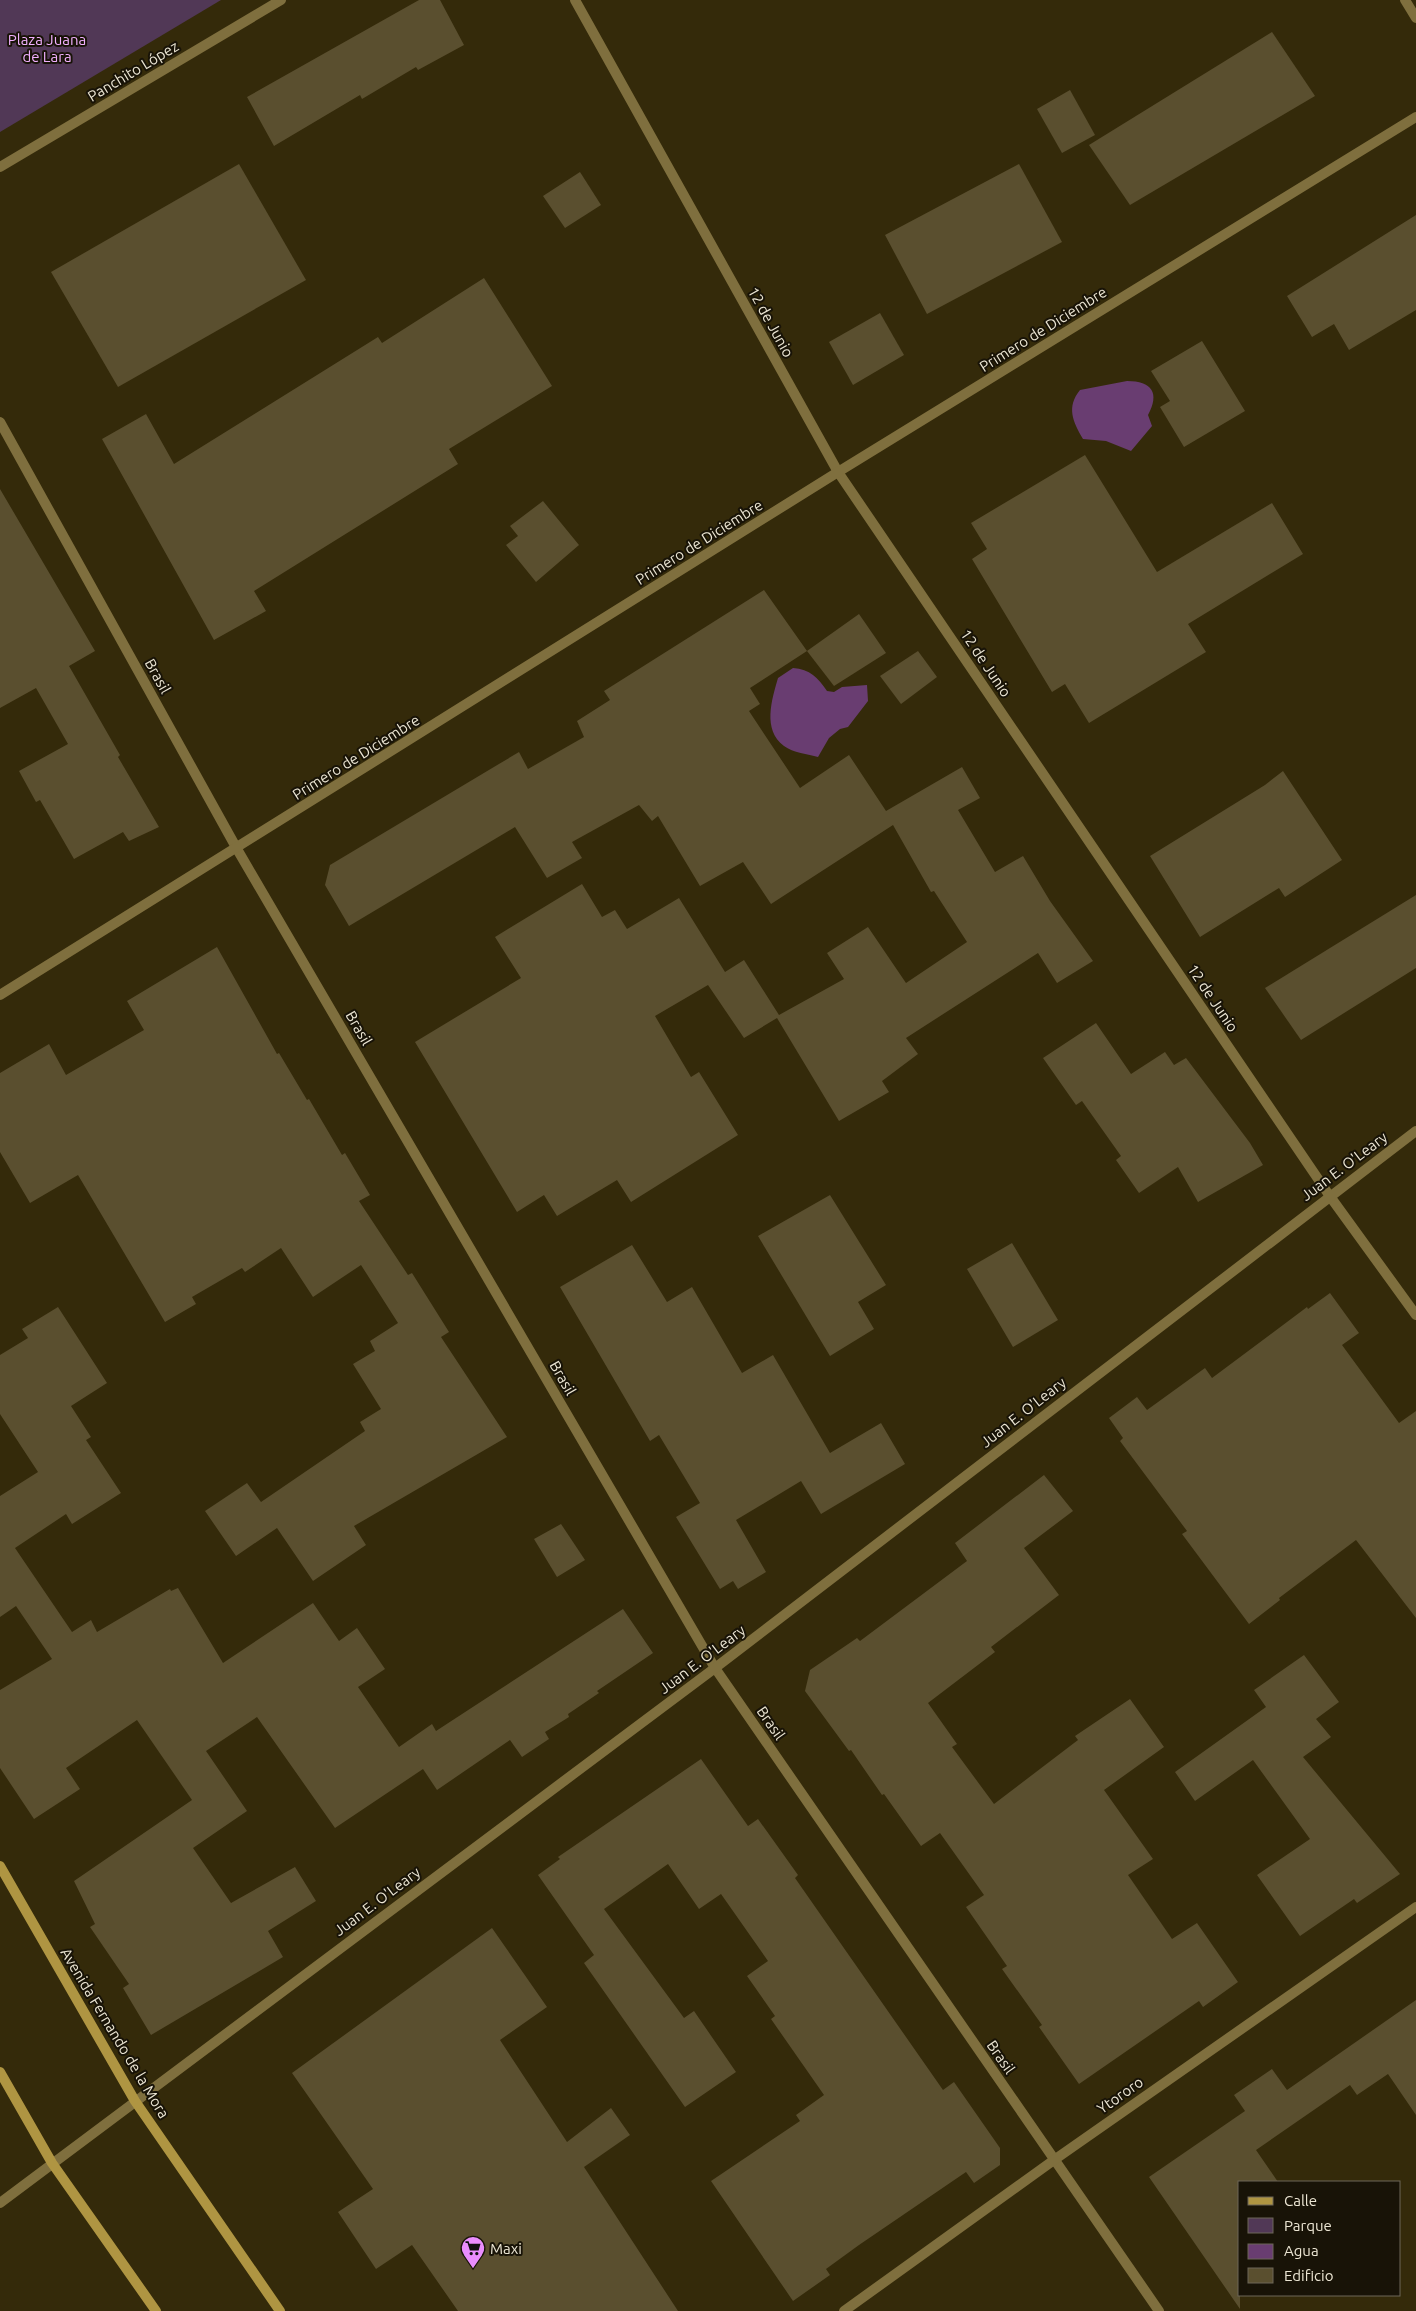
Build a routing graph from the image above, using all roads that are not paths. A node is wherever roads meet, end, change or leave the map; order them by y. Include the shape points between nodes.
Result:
1 (281, 0) edge
2 (575, 0) edge
3 (1405, 0) edge
4 (1416, 18) edge
5 (1416, 117) edge
6 (0, 168) edge
7 (0, 422) edge
8 (838, 472) junction
9 (237, 849) junction
10 (0, 995) edge
11 (1416, 1131) edge
12 (1329, 1195) junction
13 (1416, 1315) edge
14 (715, 1668) junction
15 (0, 1866) edge
16 (1416, 1907) edge
17 (0, 2072) edge
18 (135, 2101) junction
19 (1054, 2160) junction
20 (52, 2163) junction
21 (0, 2203) edge
22 (156, 2311) edge
23 (280, 2311) edge
24 (844, 2311) edge
25 (1159, 2311) edge

1 - 6 street, Panchito López
2 - 8 street, 12 de Junio
3 - 4 street
5 - 8 street, Primero de Diciembre
7 - 9 street, Brasil
8 - 9 street, Primero de Diciembre
8 - 12 street, 12 de Junio
9 - 10 street, Primero de Diciembre
9 - 14 street, Brasil
11 - 12 street, Juan E. O'Leary
12 - 13 street, 12 de Junio
12 - 14 street, Juan E. O'Leary
14 - 18 street, Juan E. O'Leary
14 - 19 street, Brasil
15 - 18 main road, Avenida Fernando de la Mora
16 - 19 street, Ytororo
17 - 20 main road
18 - 20 street, Juan E. O'Leary
18 - 23 main road, Avenida Fernando de la Mora
19 - 24 street, Ytororo
19 - 25 street, Brasil
20 - 21 street, Juan E. O'Leary
20 - 22 main road

